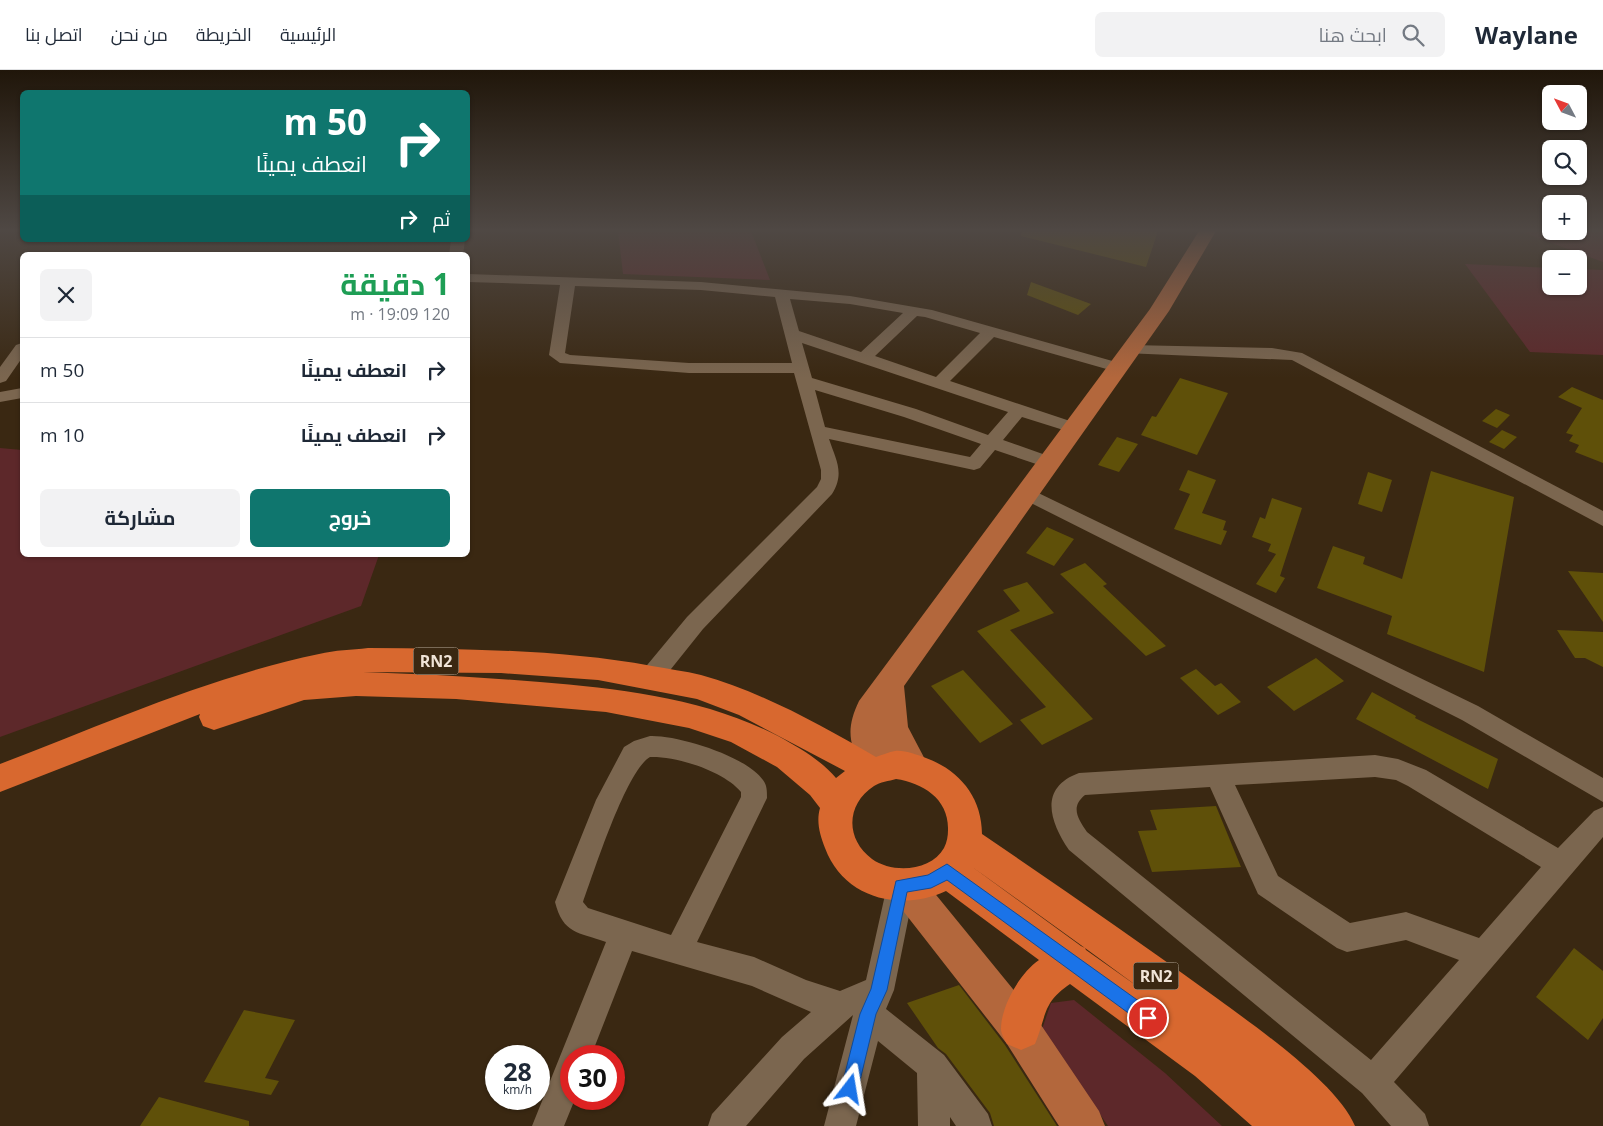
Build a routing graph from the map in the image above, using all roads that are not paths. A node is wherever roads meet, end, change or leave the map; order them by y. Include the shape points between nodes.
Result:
1 (525, 280) edge
2 (1179, 280) edge
3 (568, 282) junction
4 (780, 292) junction
5 (915, 310) junction
6 (991, 330) junction
7 (792, 334) junction
8 (20, 351) edge
9 (864, 358) junction
10 (1123, 358) junction
11 (803, 374) junction
12 (0, 378) edge
13 (939, 383) junction
14 (20, 393) edge
15 (0, 397) edge
16 (1019, 409) junction
17 (1073, 428) junction
18 (818, 431) junction
19 (992, 441) junction
20 (1048, 462) junction
21 (1026, 493) junction
22 (1603, 519) edge
23 (652, 677) junction
24 (889, 682) junction
25 (913, 768) junction
26 (875, 769) junction
27 (1218, 776) junction
28 (0, 778) edge
29 (1603, 791) edge
30 (0, 799) edge
31 (837, 803) junction
32 (1603, 819) edge
33 (1560, 864) junction
34 (930, 873) junction
35 (624, 934) junction
36 (678, 951) junction
37 (1483, 954) junction
38 (1072, 961) junction
39 (862, 1003) junction
40 (1021, 1030) junction
41 (580, 1045) edge
42 (933, 1066) junction
43 (1373, 1082) junction
44 (560, 1096) edge
45 (548, 1126) edge
46 (724, 1126) edge
47 (840, 1126) edge
48 (934, 1126) edge
49 (976, 1126) edge
50 (1084, 1126) edge
51 (1284, 1126) edge
52 (1334, 1126) edge
53 (1413, 1126) edge

1 - 3 street
2 - 10 main road
3 - 4 street
3 - 11 street via 557,355 566,360
4 - 5 street
4 - 7 street
5 - 6 street
5 - 9 street
6 - 10 street
6 - 13 street
7 - 9 street
7 - 11 street
8 - 12 street
9 - 13 street
10 - 17 main road
10 - 22 street via 1272,353 1296,356
11 - 18 street
11 - 19 street
13 - 16 street
14 - 15 street
16 - 17 street
16 - 19 street
17 - 20 main road
18 - 19 street via 974,464
18 - 23 street via 830,470 825,490 695,622
19 - 20 street
20 - 21 main road
21 - 24 main road
21 - 29 street via 1470,713
23 - 26 highway, RN2 via 700,687 750,706
23 - 28 highway, RN2 via 598,668 501,662 368,660 321,665 197,702
24 - 25 main road via 893,734
24 - 26 main road via 870,710 865,726 864,738
25 - 26 highway via 896,765
25 - 34 highway via 936,778 955,795 965,818
26 - 31 highway via 856,778
27 - 33 street via 1375,766 1398,770 1417,778
27 - 37 street via 1268,885 1347,938 1406,926
27 - 43 street via 1079,784 1067,793 1063,806 1064,821 1086,848
30 - 31 highway, RN2 via 244,706 304,688 356,684 456,687 606,700 688,715 742,733 788,757 822,785
31 - 34 highway, RN2 via 834,821 837,839 846,857 861,872 880,882
32 - 33 street
33 - 37 street
34 - 38 highway, RN2
34 - 39 street
34 - 40 main road via 935,924
34 - 52 highway, RN2 via 1123,952 1245,1043 1289,1080
35 - 36 street
35 - 36 street via 580,919 572,913 569,902 609,800 632,755 651,746 664,746 701,757 743,776 754,788 754,798
35 - 41 street
36 - 39 street via 754,972 803,994
37 - 43 street
38 - 40 highway via 1048,975 1035,988 1025,1010
38 - 51 highway, RN2 via 1209,1062
39 - 42 street
39 - 46 street via 793,1048
39 - 47 street
40 - 50 main road
42 - 48 street
42 - 49 street
43 - 53 street
44 - 45 street

